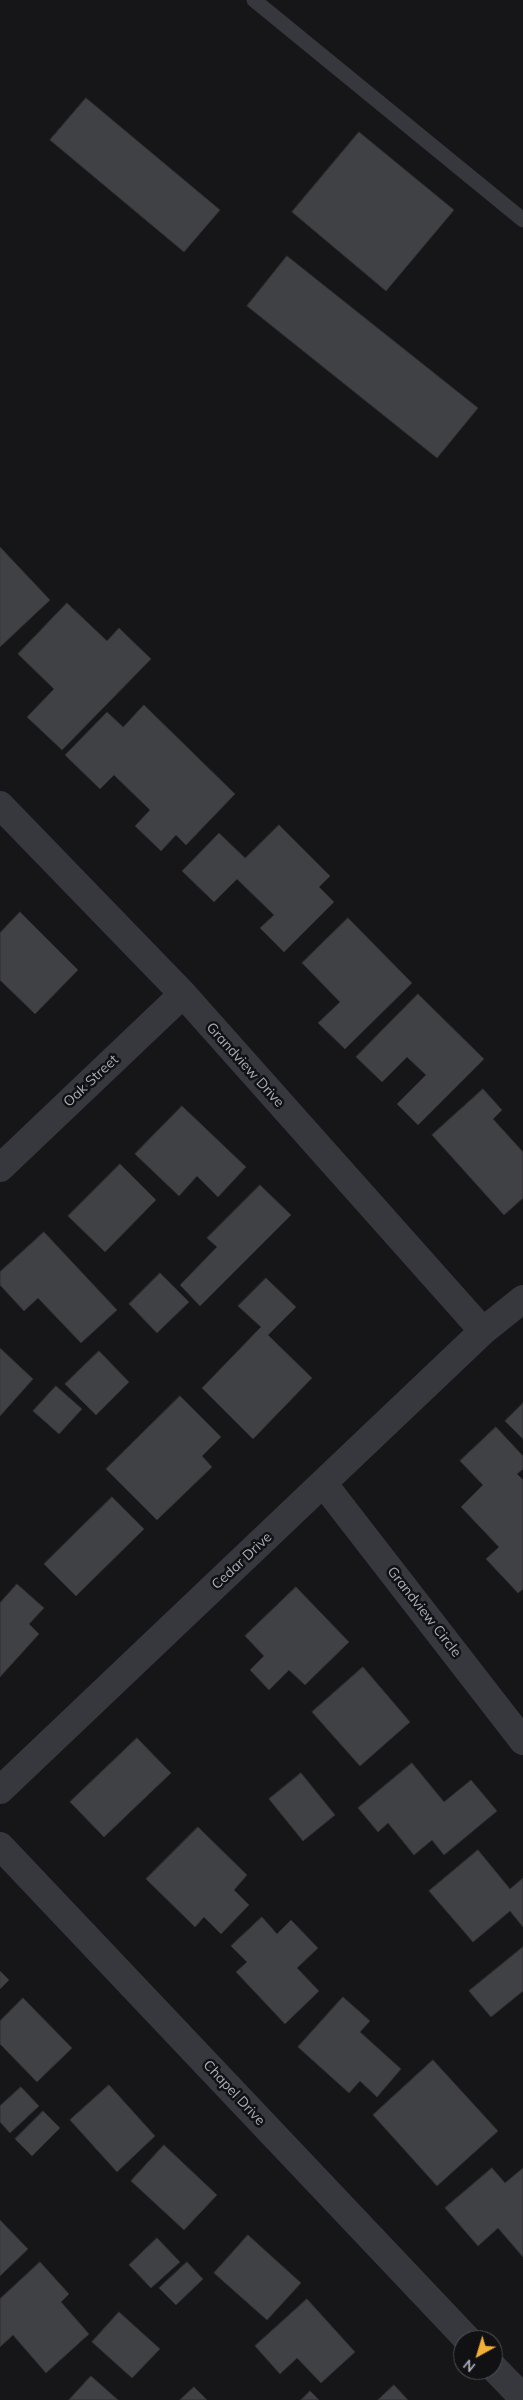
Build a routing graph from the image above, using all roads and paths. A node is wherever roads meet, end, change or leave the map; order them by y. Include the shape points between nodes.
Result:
1 (254, 0) edge
2 (523, 220) edge
3 (0, 805) edge
4 (182, 994) junction
5 (0, 1168) edge
6 (523, 1299) edge
7 (483, 1331) junction
8 (323, 1483) junction
9 (523, 1741) edge
10 (0, 1790) edge
11 (0, 1846) edge
12 (459, 2330) edge
13 (503, 2377) edge
14 (523, 2398) edge

1 - 2 lane
3 - 4 street, Grandview Drive
4 - 5 street, Oak Street
4 - 7 street, Grandview Drive
6 - 7 street, Cedar Drive
7 - 8 street, Cedar Drive
8 - 9 street, Grandview Circle
8 - 10 street, Cedar Drive
11 - 12 street, Chapel Drive
13 - 14 street

